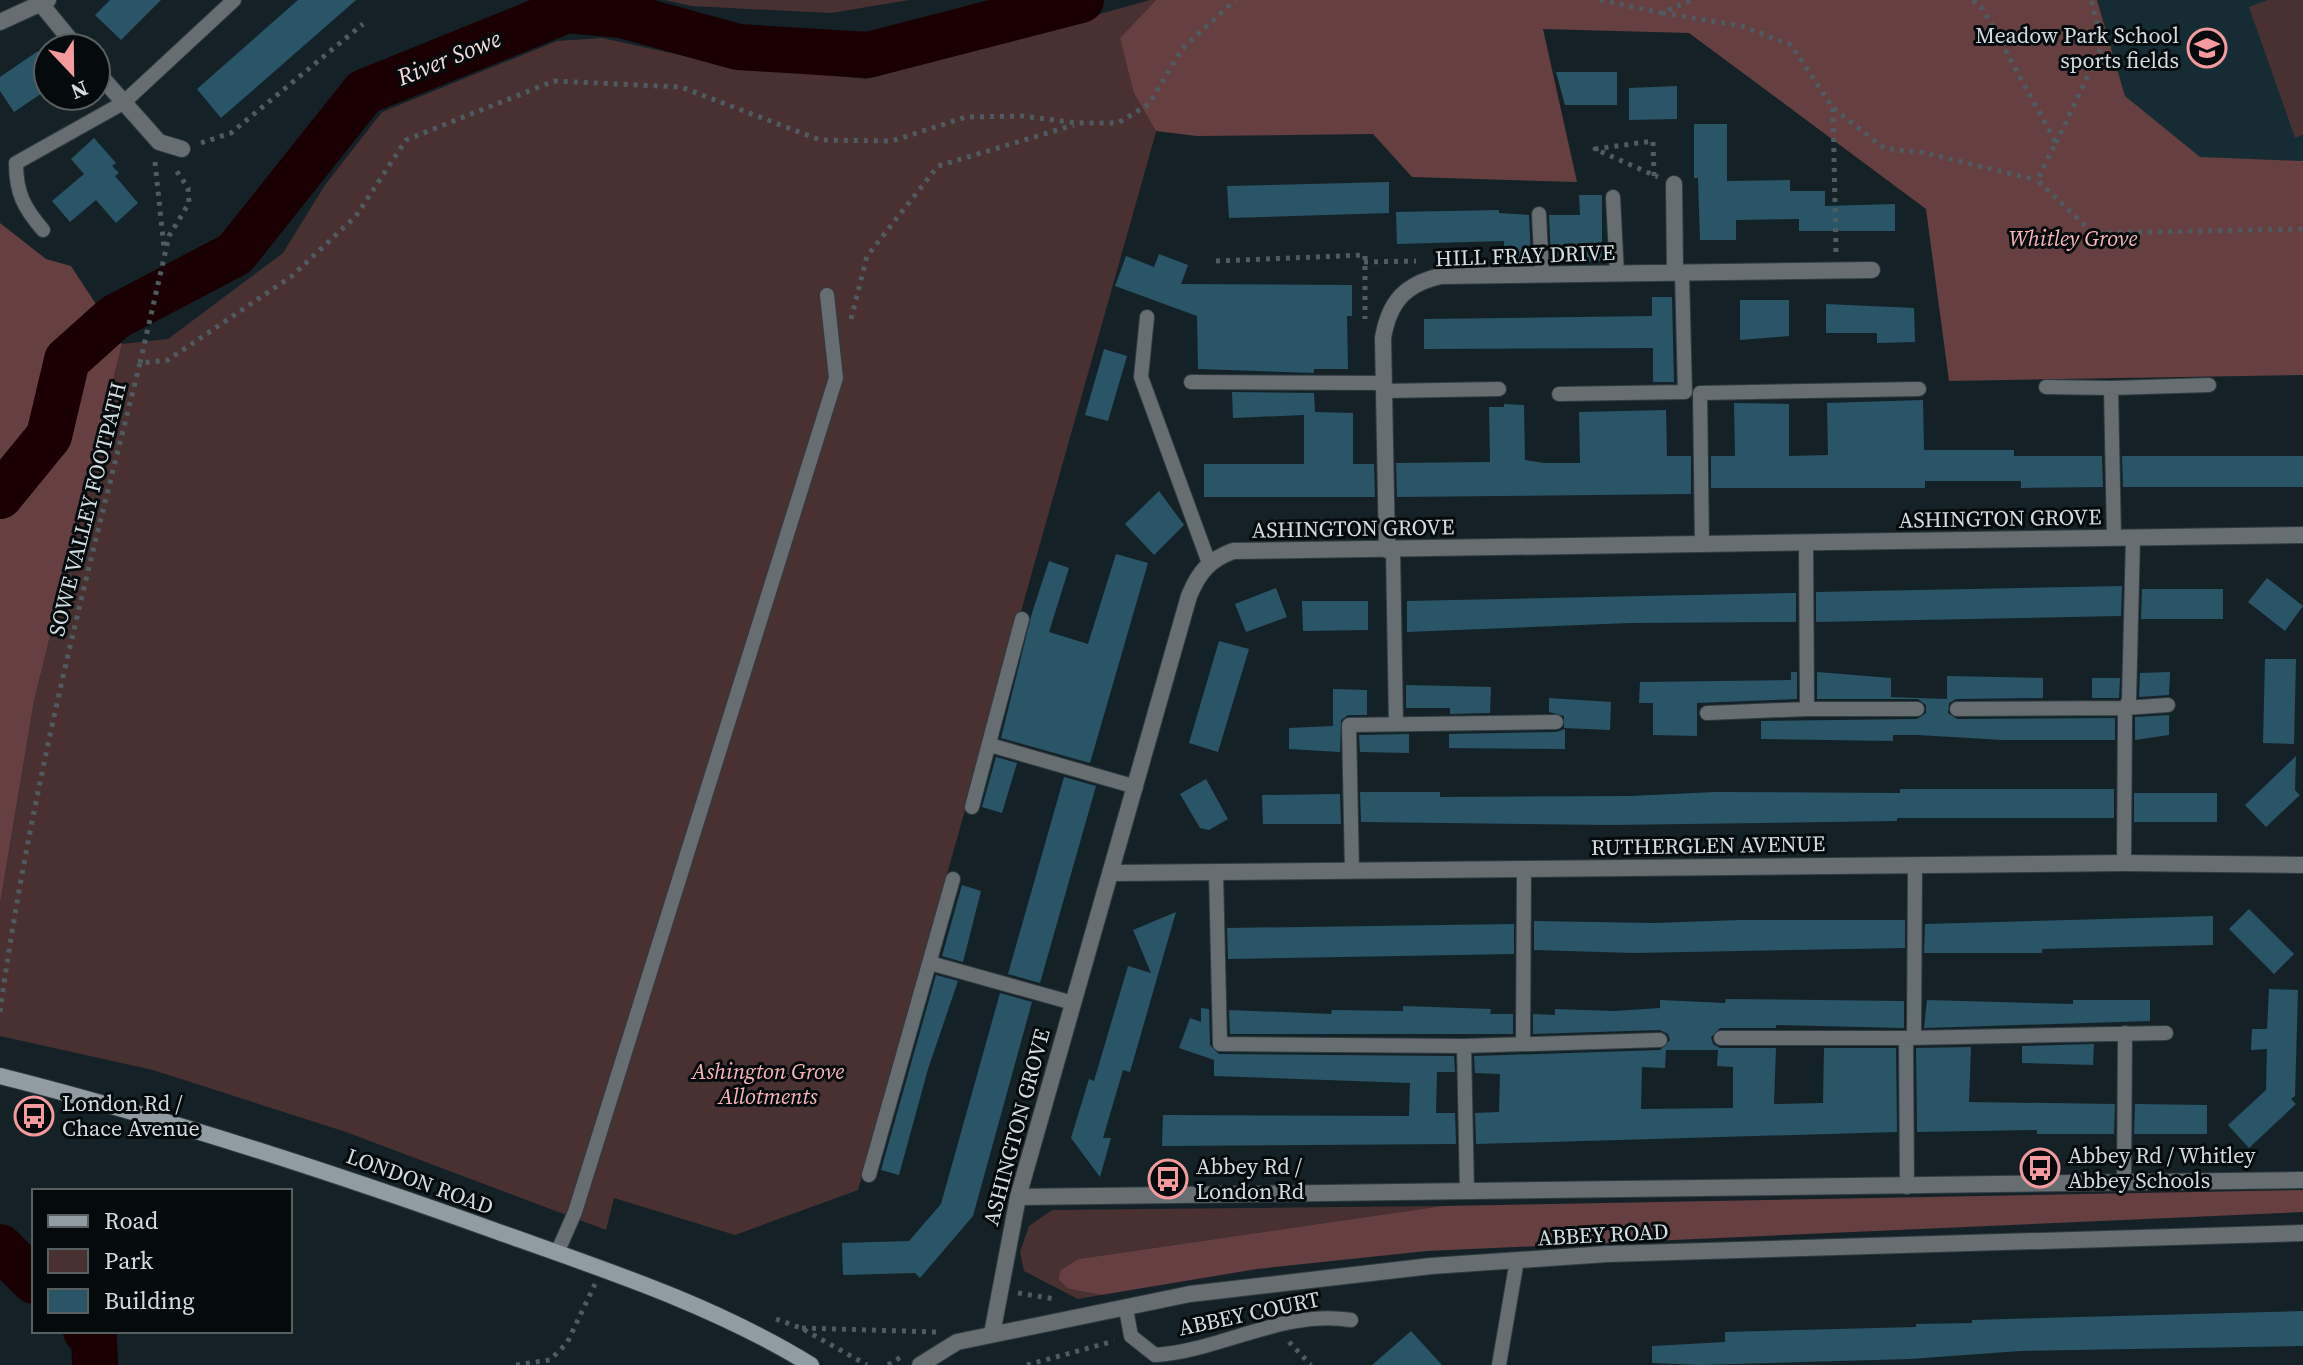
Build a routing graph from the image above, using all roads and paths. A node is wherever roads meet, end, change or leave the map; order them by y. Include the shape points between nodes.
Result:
1 (234, 0) edge
2 (1235, 0) edge
3 (1600, 0) edge
4 (1691, 0) edge
5 (1973, 0) edge
6 (2091, 0) edge
7 (45, 2) edge
8 (1662, 13) junction
9 (0, 22) edge
10 (363, 24) dead end
11 (66, 32) edge
12 (112, 90) edge
13 (123, 103) junction
14 (1833, 108) junction
15 (1078, 123) junction
16 (159, 142) junction
17 (2056, 143) junction
18 (182, 149) joint
19 (1654, 176) junction
20 (2037, 180) junction
21 (1674, 184) joint
22 (1613, 197) dead end
23 (1539, 214) dead end
24 (2303, 229) edge
25 (43, 230) dead end
26 (165, 252) junction
27 (1216, 261) dead end
28 (1364, 262) junction
29 (1836, 270) junction
30 (1872, 270) dead end
31 (1679, 273) junction
32 (1617, 274) junction
33 (1542, 275) junction
34 (1441, 276) junction
35 (827, 295) dead end
36 (1147, 317) dead end
37 (1365, 323) dead end
38 (848, 332) dead end
39 (141, 359) junction
40 (1191, 382) dead end
41 (2209, 385) dead end
42 (1384, 387) junction
43 (2046, 387) dead end
44 (2111, 388) junction
45 (1499, 389) dead end
46 (1919, 389) dead end
47 (1693, 392) junction
48 (1559, 394) dead end
49 (2303, 535) edge
50 (2114, 538) junction
51 (2133, 538) junction
52 (1806, 543) junction
53 (1702, 545) junction
54 (1390, 550) junction
55 (1209, 563) junction
56 (1022, 619) dead end
57 (2168, 705) dead end
58 (2125, 708) junction
59 (1807, 709) junction
60 (1917, 709) dead end
61 (1957, 709) dead end
62 (1707, 713) dead end
63 (1556, 722) dead end
64 (1396, 724) junction
65 (990, 745) junction
66 (1136, 787) junction
67 (972, 807) dead end
68 (2124, 863) junction
69 (1915, 865) junction
70 (2303, 865) edge
71 (1524, 869) junction
72 (1352, 871) junction
73 (1216, 872) junction
74 (1113, 873) junction
75 (953, 879) dead end
76 (930, 963) junction
77 (1073, 1003) junction
78 (0, 1012) edge
79 (2125, 1033) junction
80 (2166, 1033) dead end
81 (1721, 1038) dead end
82 (1910, 1038) junction
83 (1660, 1040) dead end
84 (1523, 1044) junction
85 (1464, 1046) junction
86 (0, 1076) edge
87 (869, 1175) dead end
88 (2303, 1180) edge
89 (2124, 1184) junction
90 (1907, 1187) junction
91 (1467, 1192) junction
92 (1018, 1197) junction
93 (2303, 1233) edge
94 (557, 1253) junction
95 (1517, 1260) junction
96 (602, 1269) junction
97 (1126, 1309) junction
98 (1351, 1320) dead end
99 (1274, 1327) junction
100 (943, 1332) dead end
101 (992, 1334) junction
102 (1131, 1336) junction
103 (1157, 1360) edge
104 (516, 1365) edge
105 (811, 1365) edge
106 (867, 1365) edge
107 (920, 1365) edge
108 (1027, 1365) edge
109 (1311, 1365) edge
110 (1499, 1365) edge

1 - 13 lane
2 - 15 path, SOWE VALLEY FOOTPATH via 1182,49 1149,104 1118,123
3 - 8 path
4 - 8 path
5 - 17 path via 1983,9
6 - 17 path via 2103,44
7 - 9 street
7 - 11 street
8 - 14 path via 1742,26 1791,45
10 - 18 path via 231,133
12 - 13 street
13 - 16 street
13 - 25 lane via 16,163 16,188 24,209
14 - 20 path via 1884,148
14 - 29 path
15 - 38 path via 938,166 867,256
15 - 39 path, SOWE VALLEY FOOTPATH via 966,117 892,141 820,140 681,87 554,81 406,140 356,216 292,276 168,360
16 - 18 street
16 - 26 path via 154,160
16 - 26 path via 191,196
17 - 20 path
19 - 19 path via 1607,154 1595,149 1653,141
19 - 21 path
20 - 24 path via 2093,233
21 - 31 street
22 - 32 lane
23 - 33 lane
26 - 39 path
27 - 28 path via 1365,255
28 - 34 path via 1416,261
28 - 37 path
29 - 30 street, HILL FRAY DRIVE
29 - 31 street, HILL FRAY DRIVE
31 - 32 street, HILL FRAY DRIVE
31 - 47 lane
32 - 33 street, HILL FRAY DRIVE
33 - 34 street, HILL FRAY DRIVE
34 - 42 street, HILL FRAY DRIVE via 1411,286 1392,305 1383,338
35 - 94 lane via 836,378 575,1212
36 - 55 lane via 1141,377
39 - 78 path, SOWE VALLEY FOOTPATH via 55,698
40 - 42 lane
41 - 44 lane
42 - 45 lane
42 - 54 street, HILL FRAY DRIVE
43 - 44 lane
44 - 50 lane
46 - 47 lane
47 - 48 lane
47 - 53 lane
49 - 51 street, ASHINGTON GROVE
50 - 51 street, ASHINGTON GROVE
50 - 52 street, ASHINGTON GROVE
51 - 58 lane
52 - 53 street, ASHINGTON GROVE
52 - 59 lane
53 - 54 street, ASHINGTON GROVE
54 - 55 street, ASHINGTON GROVE via 1233,551
54 - 64 lane
55 - 66 street, ASHINGTON GROVE via 1189,596
56 - 65 lane
57 - 58 lane
58 - 61 lane
58 - 68 lane
59 - 60 lane
59 - 62 lane
63 - 64 lane
64 - 72 lane via 1349,725
65 - 66 lane
65 - 67 lane
66 - 74 street, ASHINGTON GROVE
68 - 69 street, RUTHERGLEN AVENUE
68 - 70 street, RUTHERGLEN AVENUE
69 - 71 street, RUTHERGLEN AVENUE
69 - 82 lane
71 - 72 street, RUTHERGLEN AVENUE
71 - 84 lane
72 - 73 street, RUTHERGLEN AVENUE
73 - 74 street, RUTHERGLEN AVENUE
73 - 85 lane via 1220,1044
74 - 77 street, ASHINGTON GROVE
75 - 76 lane
76 - 77 lane
76 - 87 lane
77 - 92 street, ASHINGTON GROVE
79 - 80 lane
79 - 82 lane
79 - 89 lane
81 - 82 lane
82 - 90 lane
83 - 84 lane
84 - 85 lane
85 - 91 lane
86 - 94 main road, LONDON ROAD via 310,1165
88 - 89 street, ABBEY ROAD
89 - 90 street, ABBEY ROAD
90 - 91 street, ABBEY ROAD
91 - 92 street, ABBEY ROAD
92 - 101 street, ASHINGTON GROVE
93 - 95 street, ABBEY ROAD
94 - 96 main road, LONDON ROAD
95 - 97 street, ABBEY ROAD via 1244,1286
95 - 110 lane
96 - 104 path via 567,1343 550,1360
96 - 105 main road, LONDON ROAD via 676,1295
97 - 101 street, ABBEY ROAD
97 - 102 lane
98 - 99 lane, ABBEY COURT via 1332,1317
99 - 103 lane, ABBEY COURT
99 - 109 path
100 - 106 path via 801,1328
101 - 107 street, ABBEY ROAD via 957,1342
102 - 103 lane
102 - 108 path

